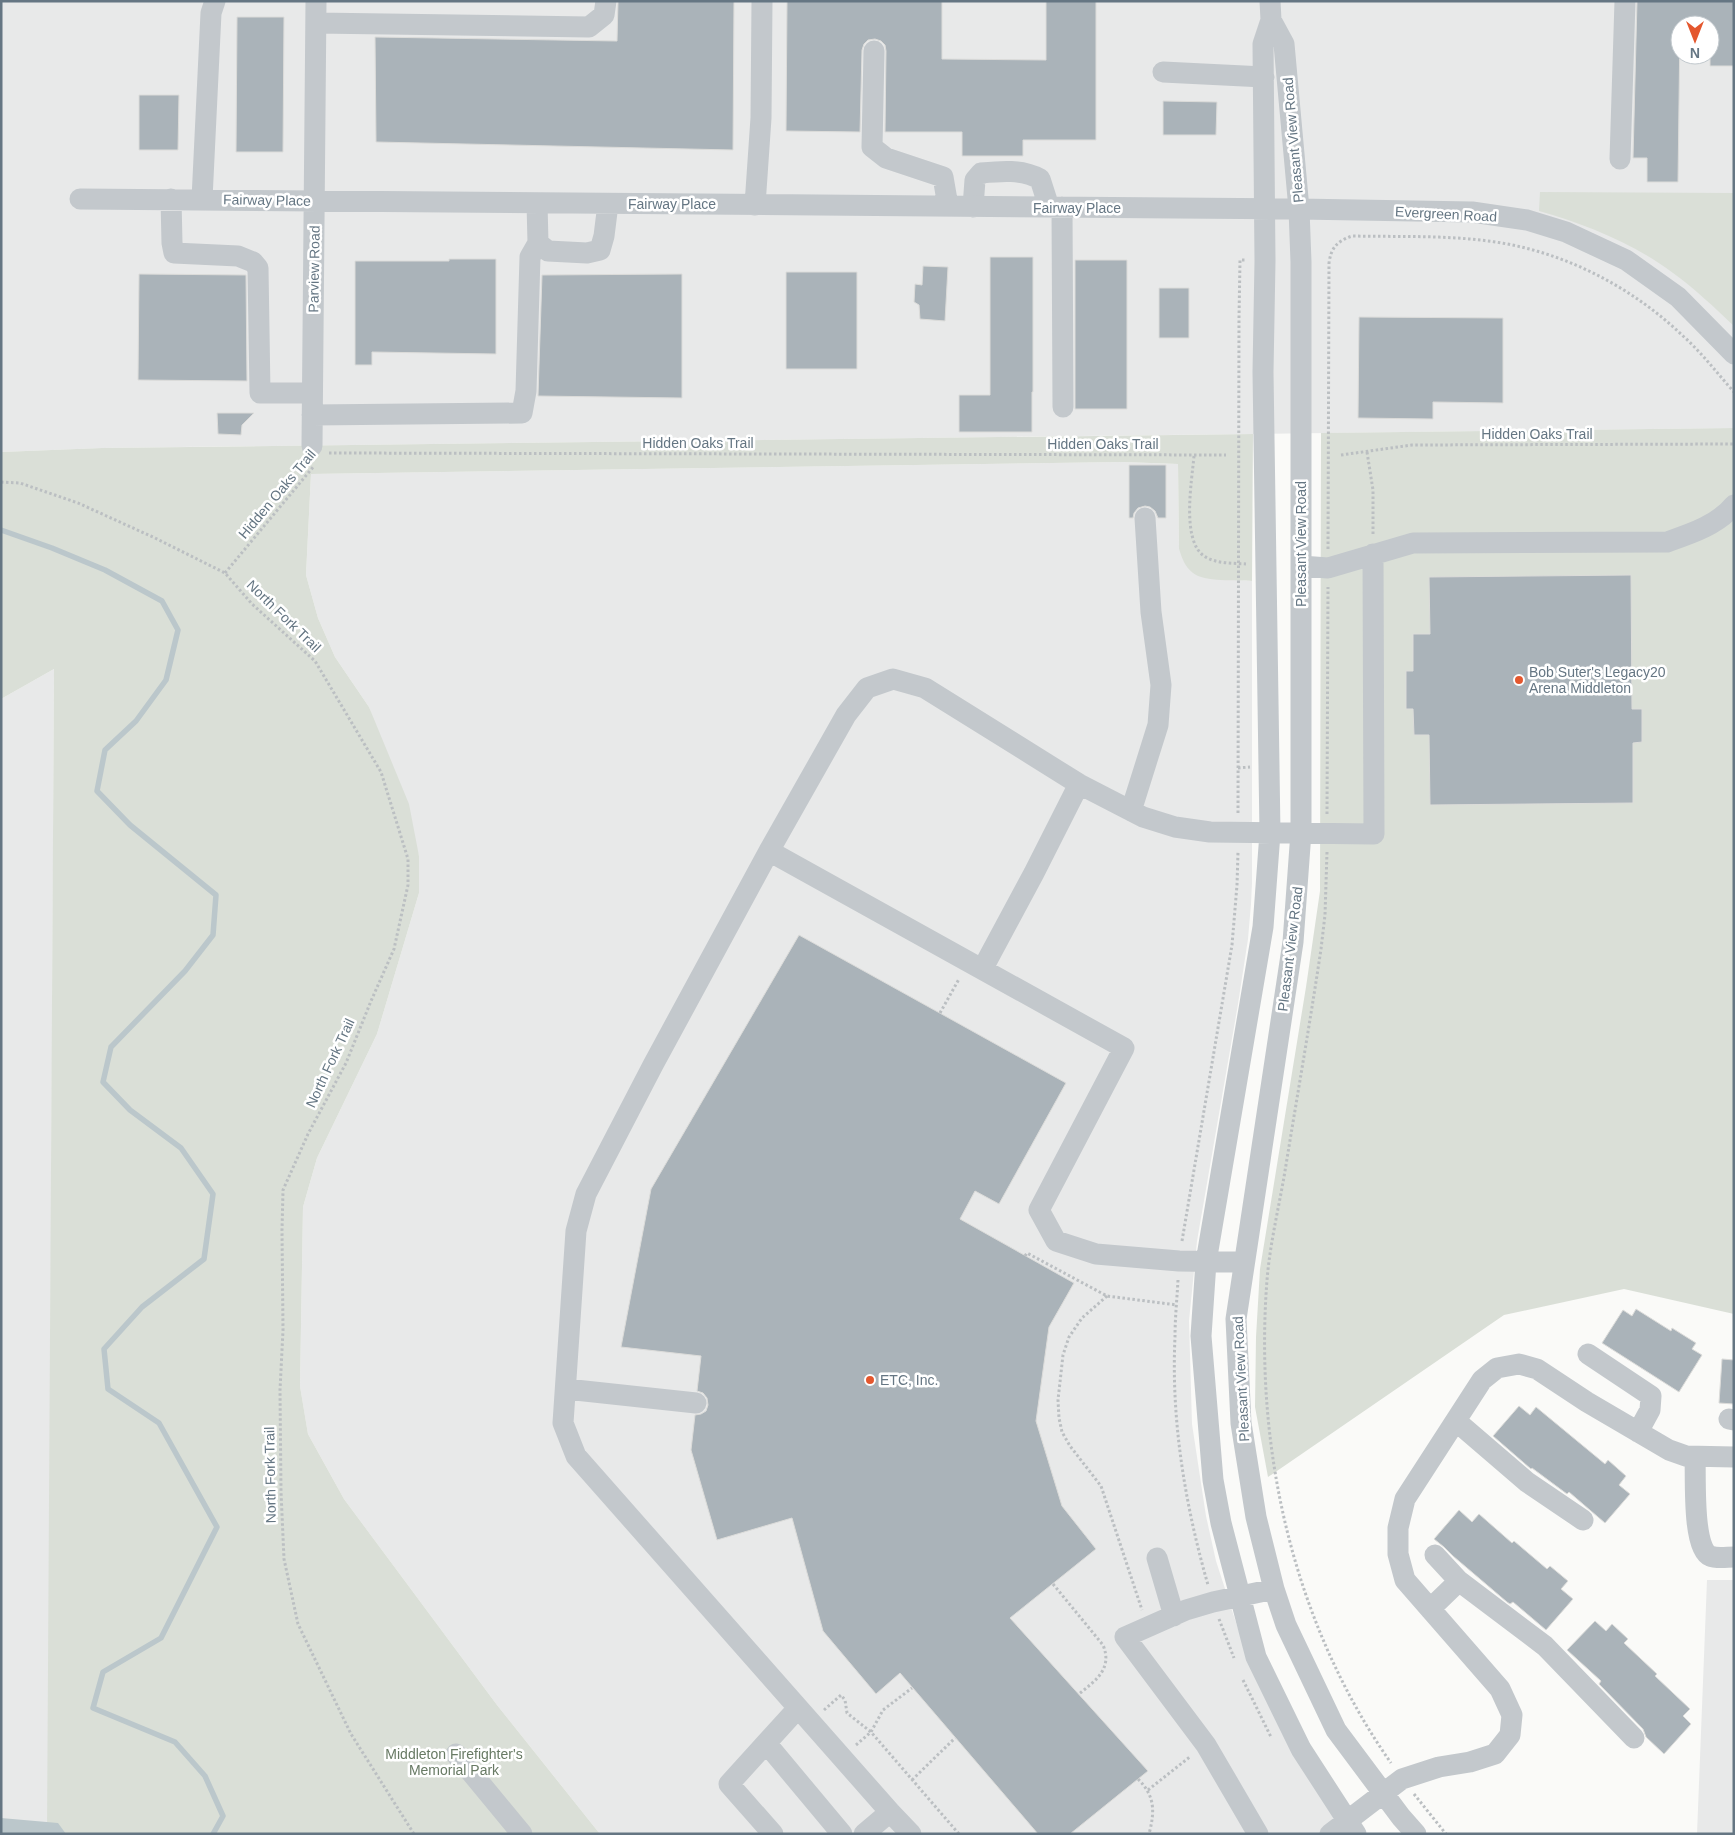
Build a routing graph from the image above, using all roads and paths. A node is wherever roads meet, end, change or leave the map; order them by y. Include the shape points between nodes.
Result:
1 (215, 1) edge
2 (316, 1) edge
3 (606, 1) edge
4 (762, 1) edge
5 (1625, 1) edge
6 (1270, 11) edge
7 (316, 23) junction
8 (874, 51) dead end
9 (1163, 72) dead end
10 (1264, 77) junction
11 (1620, 159) dead end
12 (80, 199) dead end
13 (171, 200) junction
14 (202, 200) junction
15 (314, 201) junction
16 (537, 203) junction
17 (608, 204) junction
18 (755, 205) junction
19 (948, 206) junction
20 (973, 207) junction
21 (1056, 207) junction
22 (1265, 209) junction
23 (1299, 209) junction
24 (538, 243) junction
25 (1734, 354) edge
26 (1734, 392) edge
27 (312, 393) junction
28 (1063, 407) dead end
29 (312, 415) junction
30 (1734, 444) edge
31 (1367, 452) junction
32 (319, 453) junction
33 (1226, 455) dead end
34 (1341, 455) dead end
35 (1194, 456) junction
36 (1, 482) edge
37 (1734, 505) edge
38 (1145, 518) dead end
39 (1374, 554) junction
40 (1266, 565) junction
41 (1301, 566) junction
42 (1328, 568) junction
43 (225, 573) junction
44 (1079, 784) junction
45 (1130, 810) junction
46 (1301, 832) junction
47 (1270, 833) junction
48 (1327, 833) junction
49 (769, 851) junction
50 (976, 965) junction
51 (940, 1013) dead end
52 (1025, 1256) dead end
53 (1206, 1262) junction
54 (1244, 1262) junction
55 (1107, 1296) junction
56 (1177, 1305) dead end
57 (1588, 1354) dead end
58 (566, 1388) junction
59 (696, 1403) dead end
60 (1456, 1421) junction
61 (1638, 1432) junction
62 (1696, 1457) junction
63 (1734, 1457) edge
64 (1583, 1520) dead end
65 (1435, 1555) dead end
66 (1734, 1557) edge
67 (1157, 1558) dead end
68 (1459, 1581) junction
69 (1053, 1584) dead end
70 (1274, 1589) junction
71 (1240, 1596) junction
72 (1430, 1609) junction
73 (1142, 1610) dead end
74 (1174, 1616) junction
75 (912, 1688) dead end
76 (1078, 1694) dead end
77 (804, 1715) junction
78 (871, 1732) junction
79 (955, 1738) dead end
80 (1634, 1738) dead end
81 (766, 1743) junction
82 (1206, 1745) junction
83 (456, 1754) dead end
84 (842, 1757) junction
85 (1138, 1779) dead end
86 (1402, 1779) junction
87 (912, 1780) junction
88 (1148, 1790) junction
89 (1384, 1794) junction
90 (890, 1812) junction
91 (1352, 1827) edge
92 (414, 1834) edge
93 (522, 1834) edge
94 (773, 1834) edge
95 (842, 1834) edge
96 (864, 1834) edge
97 (911, 1834) edge
98 (959, 1834) edge
99 (1149, 1834) edge
100 (1258, 1834) edge
101 (1330, 1834) edge
102 (1416, 1834) edge
103 (1446, 1834) edge

1 - 14 street via 210,14
2 - 7 street, Parview Road
3 - 7 street via 604,15 589,28
4 - 18 street via 761,118
5 - 11 street
6 - 10 street, Pleasant View Road via 1263,44
6 - 23 street, Pleasant View Road via 1284,44
7 - 15 street, Parview Road
8 - 19 street via 872,147 886,158 943,177
9 - 10 street
10 - 22 street, Pleasant View Road
12 - 13 street, Fairway Place
13 - 14 street, Fairway Place
13 - 27 street via 174,253 238,256 253,262 258,268 260,393
14 - 15 street, Fairway Place
15 - 16 street, Fairway Place
15 - 27 street, Parview Road
16 - 17 street, Fairway Place
16 - 24 street
17 - 18 street, Fairway Place
17 - 24 street via 600,250 587,253 548,251
18 - 19 street, Fairway Place
19 - 20 street, Fairway Place
20 - 21 street, Fairway Place
20 - 21 street via 975,180 981,173 998,171 1030,173 1040,179
21 - 22 street, Fairway Place
21 - 28 street
22 - 23 street, Evergreen Road
22 - 40 street, Pleasant View Road
23 - 25 street, Evergreen Road via 1472,212 1528,220 1566,232 1626,260 1678,297
23 - 41 street, Pleasant View Road
24 - 29 street via 530,257 526,392 522,413
26 - 42 path via 1698,350 1665,320 1628,293 1581,268 1521,247 1490,241 1362,236 1343,239 1335,245 1329,263
27 - 29 street, Parview Road
29 - 32 street, Parview Road
30 - 31 path, Hidden Oaks Trail via 1412,445
31 - 34 path, Hidden Oaks Trail
31 - 39 path
32 - 35 path, Hidden Oaks Trail
32 - 43 path, Hidden Oaks Trail
33 - 35 path, Hidden Oaks Trail
35 - 40 path via 1190,519 1196,546 1204,556 1213,560
36 - 43 path, North Fork Trail via 20,483 78,503
37 - 39 street via 1697,531 1667,542 1413,542
38 - 45 street via 1151,612 1161,685 1158,725
39 - 42 street
39 - 48 street via 1374,834
40 - 47 street, Pleasant View Road
41 - 42 street
41 - 46 street, Pleasant View Road
42 - 48 path
43 - 92 path, North Fork Trail via 252,604 315,661 381,772 408,859 408,885 394,948 346,1063 283,1190 281,1492 284,1559 298,1624 350,1734
44 - 45 street
44 - 49 street via 925,688 893,679 867,688 846,716
44 - 50 street via 1034,873
45 - 47 street via 1175,827 1210,832
46 - 47 street
46 - 48 street
46 - 54 street, Pleasant View Road via 1293,942
47 - 53 street, Pleasant View Road via 1263,927
48 - 86 path via 1326,907 1321,948 1268,1278 1265,1388 1275,1476 1308,1600 1338,1672 1369,1730
49 - 50 street
49 - 58 street via 586,1194 576,1232
50 - 51 path
50 - 53 street via 1124,1048 1039,1210 1056,1241 1096,1254
52 - 55 path via 1027,1253
53 - 54 street
53 - 71 street, Pleasant View Road via 1201,1336 1213,1480
54 - 70 street, Pleasant View Road via 1236,1319 1241,1423 1256,1517
55 - 56 path
55 - 73 path via 1082,1318 1069,1337 1063,1354 1059,1418 1070,1446 1101,1486
57 - 61 street via 1651,1396 1650,1410
58 - 59 street
58 - 77 street via 563,1423 576,1456
60 - 61 street via 1482,1380 1497,1368 1519,1364 1537,1370
60 - 64 street via 1526,1482
60 - 72 street via 1405,1499 1398,1528 1398,1554 1405,1580
61 - 62 street via 1669,1450
62 - 63 street
62 - 66 street via 1698,1534 1702,1547 1710,1556
65 - 68 street
67 - 74 street
68 - 72 street
68 - 80 street via 1545,1646
69 - 76 path via 1106,1653 1105,1667 1100,1676
70 - 71 street
70 - 89 street, Pleasant View Road via 1286,1625 1336,1730
71 - 74 street
71 - 91 street, Pleasant View Road via 1256,1657 1301,1749
72 - 86 street via 1500,1689 1512,1715 1510,1735 1495,1754
74 - 82 street via 1125,1637
75 - 78 path via 883,1710
77 - 78 path via 841,1695 846,1712
77 - 81 street
77 - 84 street
78 - 84 path
78 - 87 path
79 - 87 path
81 - 94 street via 729,1784
81 - 95 street
82 - 88 path
82 - 100 street
83 - 93 street
84 - 90 street
85 - 88 path
86 - 89 street
86 - 103 path
87 - 98 path
88 - 99 path via 1152,1805
89 - 91 street
89 - 102 street, Pleasant View Road
90 - 96 street
90 - 97 street
91 - 101 street

